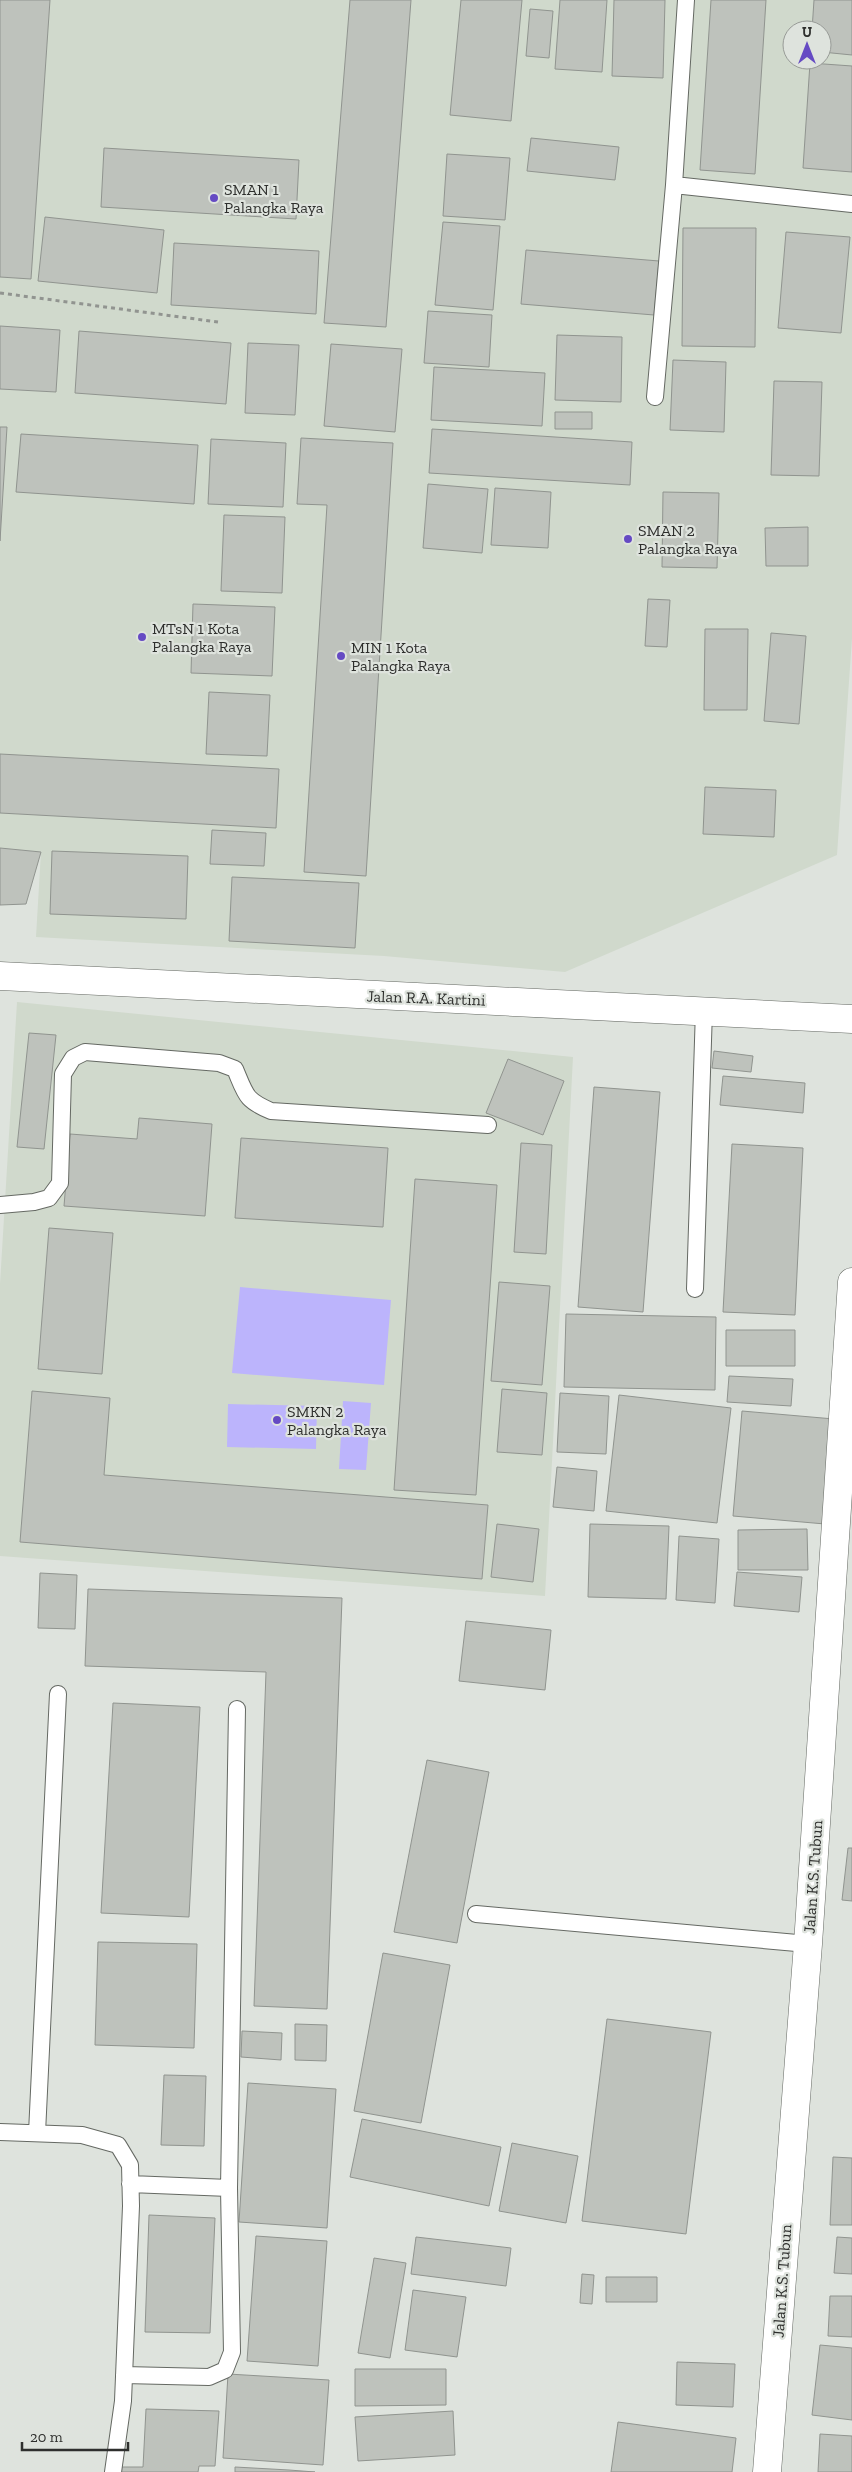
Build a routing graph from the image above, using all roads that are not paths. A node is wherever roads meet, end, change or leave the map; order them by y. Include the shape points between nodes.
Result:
1 (686, 0) edge
2 (674, 185) junction
3 (852, 204) edge
4 (655, 397) dead end
5 (0, 976) edge
6 (704, 1010) junction
7 (852, 1019) edge
8 (488, 1125) dead end
9 (0, 1205) edge
10 (852, 1282) edge
11 (695, 1289) dead end
12 (58, 1694) dead end
13 (237, 1709) dead end
14 (476, 1914) dead end
15 (808, 1944) junction
16 (0, 2132) edge
17 (37, 2133) junction
18 (130, 2184) junction
19 (230, 2188) junction
20 (124, 2375) junction
21 (113, 2472) edge
22 (767, 2472) edge

1 - 2 lane
2 - 3 lane
2 - 4 lane
5 - 6 street, Jalan R.A. Kartini via 235,990
6 - 7 street, Jalan R.A. Kartini
6 - 11 lane
8 - 9 lane via 271,1111 251,1102 235,1070 219,1063 85,1052 73,1058 63,1074 60,1183 49,1198
10 - 15 street, Jalan K.S. Tubun
12 - 17 lane
13 - 19 lane
14 - 15 lane
15 - 22 street, Jalan K.S. Tubun
16 - 17 lane
17 - 18 lane via 82,2135 118,2144 130,2165
18 - 19 lane
18 - 20 lane
19 - 20 lane via 232,2352 225,2370 209,2377
20 - 21 lane

